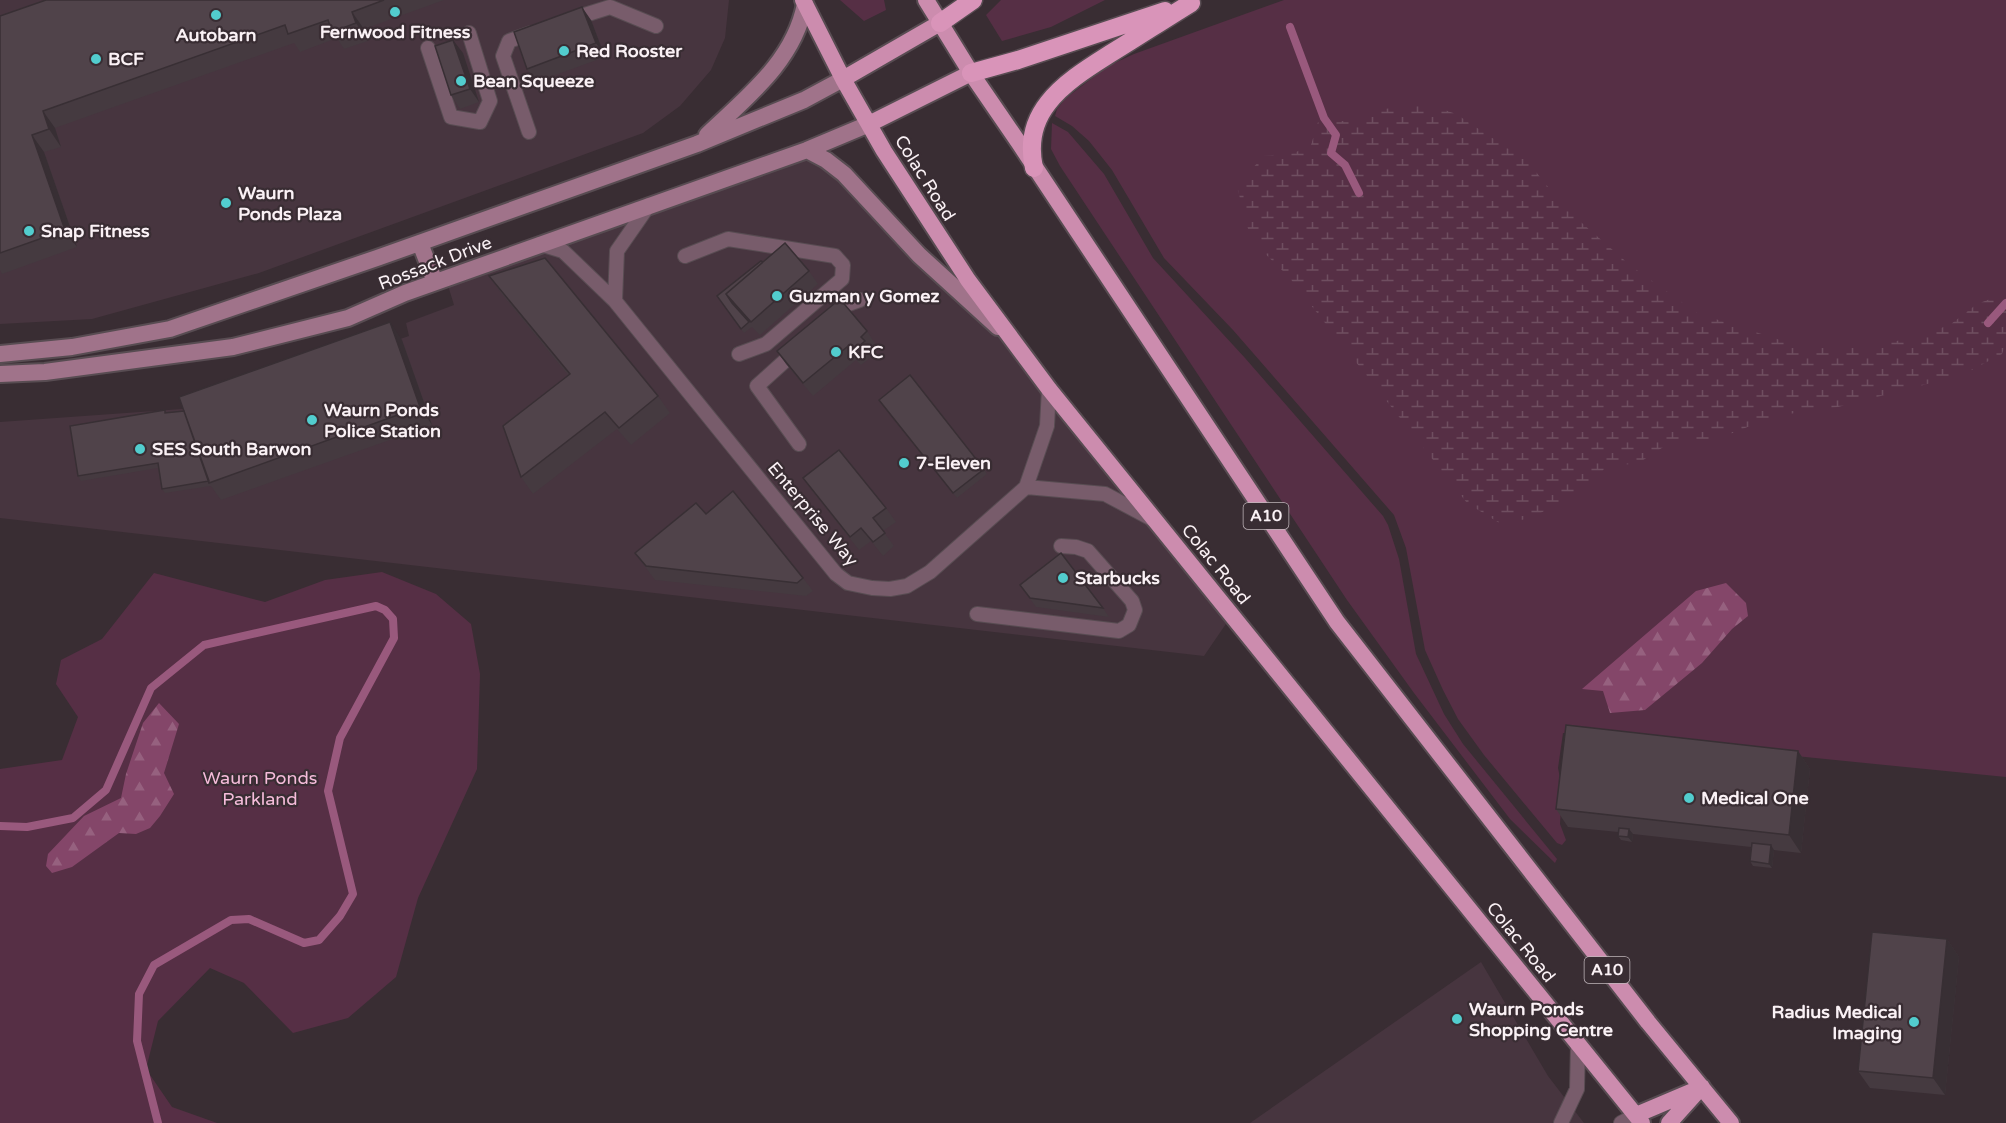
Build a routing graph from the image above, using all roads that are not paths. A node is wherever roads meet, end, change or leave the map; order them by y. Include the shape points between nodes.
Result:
1 (926, 0) edge
2 (973, 0) edge
3 (1194, 1) edge
4 (804, 2) edge
5 (940, 23) junction
6 (656, 26) dead end
7 (470, 33) dead end
8 (428, 48) dead end
9 (971, 73) junction
10 (843, 79) junction
11 (869, 124) junction
12 (529, 132) dead end
13 (697, 144) junction
14 (807, 150) junction
15 (1034, 168) junction
16 (649, 205) junction
17 (420, 243) junction
18 (540, 244) junction
19 (685, 256) dead end
20 (435, 282) junction
21 (860, 300) dead end
22 (615, 301) junction
23 (822, 327) edge
24 (1007, 335) junction
25 (806, 342) edge
26 (0, 354) edge
27 (739, 354) dead end
28 (0, 374) edge
29 (1049, 389) junction
30 (799, 444) dead end
31 (1026, 487) junction
32 (1156, 522) junction
33 (1061, 546) dead end
34 (977, 614) dead end
35 (1578, 1044) junction
36 (1702, 1087) junction
37 (1633, 1120) edge
38 (1561, 1123) edge
39 (1669, 1123) edge
40 (1731, 1123) edge

1 - 5 highway, A10
2 - 5 highway
3 - 9 highway
3 - 15 highway via 1095,64 1052,98 1035,127
4 - 10 highway, Colac Road
4 - 13 main road via 794,39 776,67
5 - 9 highway, A10
5 - 10 highway
6 - 12 lane via 610,7 508,41 503,56
7 - 8 lane via 490,101 480,122 451,117
9 - 11 highway
9 - 15 highway, A10
10 - 11 highway, Colac Road
10 - 13 main road, Rossack Drive via 804,100
11 - 14 main road, Rossack Drive
11 - 24 highway, Colac Road via 933,229
13 - 17 main road, Rossack Drive
14 - 16 main road, Rossack Drive
14 - 24 main road via 844,174 919,255
15 - 36 highway, A10 via 1337,622
16 - 18 main road, Rossack Drive
16 - 22 lane via 617,251
17 - 20 main road
17 - 26 main road, Rossack Drive via 170,329 72,347
18 - 20 main road, Rossack Drive
18 - 22 lane, Enterprise Way via 563,251
19 - 27 lane via 728,239 835,256 843,265 842,279 834,286 766,344
20 - 28 main road, Rossack Drive via 348,318 233,347 45,372
21 - 23 lane via 846,305
22 - 31 lane, Enterprise Way via 836,574 848,583 890,590 907,586 930,572
24 - 29 highway, Colac Road
25 - 30 lane via 757,386
29 - 31 lane, Enterprise Way via 1047,426
29 - 32 highway, Colac Road
31 - 32 lane via 1105,494
32 - 35 highway, Colac Road
33 - 34 lane via 1088,551 1132,601 1135,610 1129,625 1119,631
35 - 37 highway, Colac Road
35 - 38 lane via 1577,1089
36 - 37 highway
36 - 39 highway
36 - 40 highway, A10

